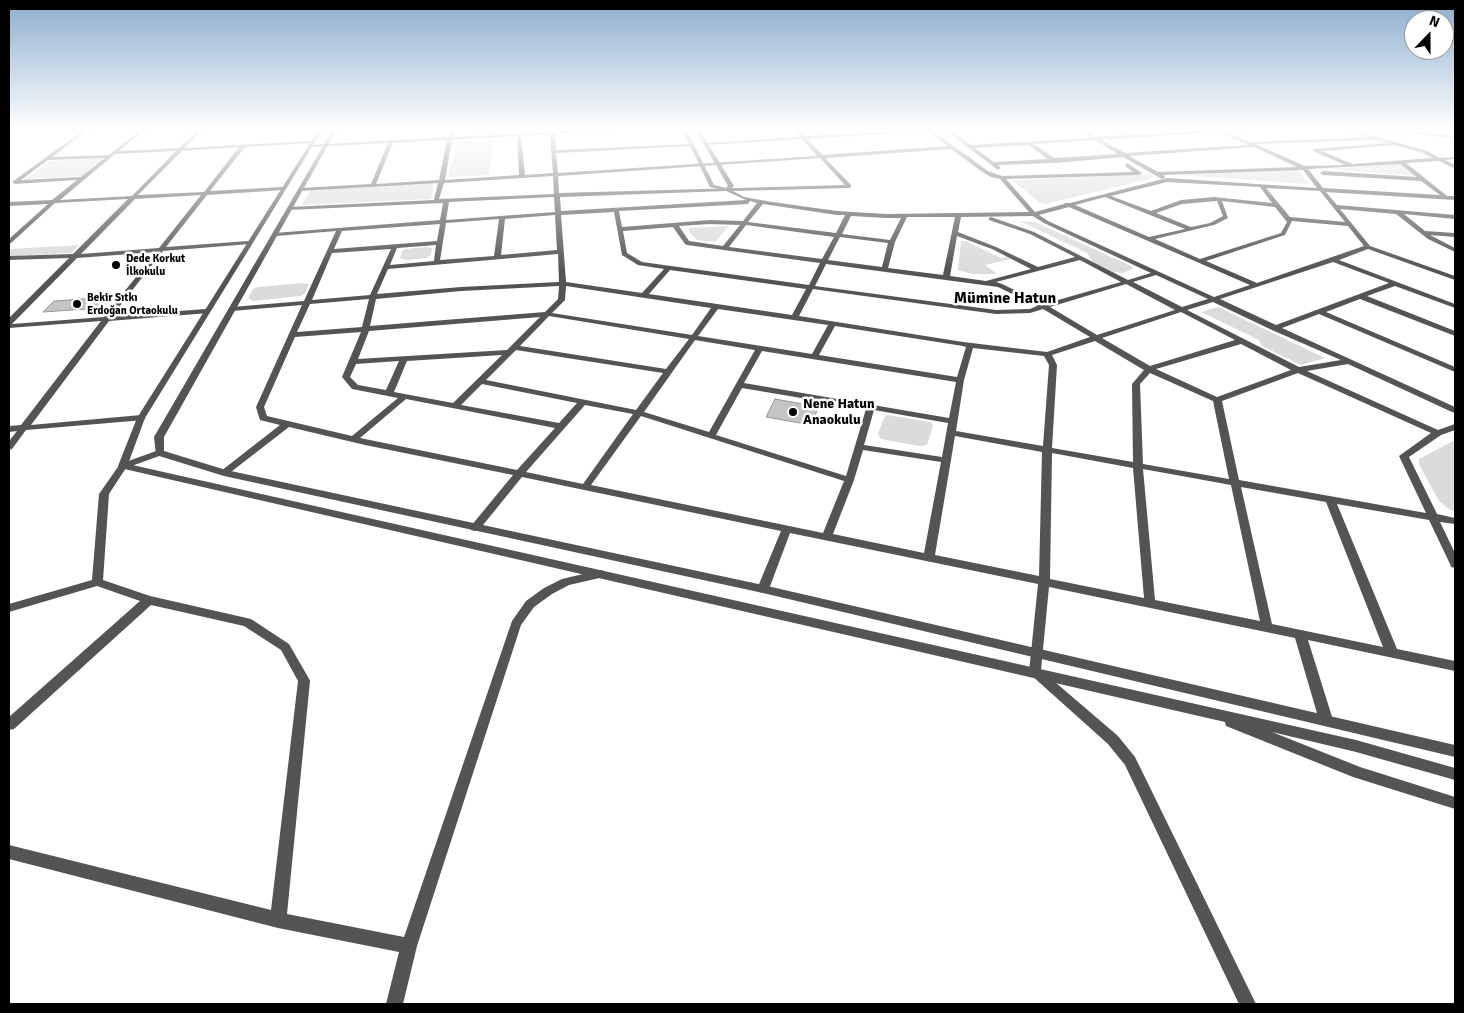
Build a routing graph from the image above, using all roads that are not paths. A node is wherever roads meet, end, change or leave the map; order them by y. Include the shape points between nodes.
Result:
1 (154, 176) edge
2 (221, 176) edge
3 (290, 176) edge
4 (308, 176) edge
5 (377, 176) edge
6 (443, 176) edge
7 (517, 176) edge
8 (556, 176) edge
9 (707, 176) edge
10 (725, 176) edge
11 (840, 176) edge
12 (994, 176) edge
13 (1049, 176) edge
14 (1161, 176) edge
15 (1310, 176) edge
16 (1387, 176) edge
17 (1419, 176) edge
18 (84, 178) joint
19 (1002, 178) junction
20 (1422, 179) junction
21 (442, 180) junction
22 (1167, 180) junction
23 (12, 182) edge
24 (373, 185) junction
25 (1262, 186) junction
26 (282, 189) junction
27 (301, 190) junction
28 (727, 190) junction
29 (1320, 190) junction
30 (208, 193) junction
31 (558, 195) junction
32 (1104, 195) junction
33 (133, 197) junction
34 (1445, 197) junction
35 (1455, 198) edge
36 (1220, 200) junction
37 (446, 201) junction
38 (53, 202) junction
39 (436, 202) junction
40 (761, 202) junction
41 (9, 204) edge
42 (1067, 204) junction
43 (1277, 205) junction
44 (1335, 207) junction
45 (290, 209) junction
46 (616, 209) junction
47 (1397, 212) junction
48 (559, 213) junction
49 (1151, 213) junction
50 (849, 214) junction
51 (1034, 214) junction
52 (905, 216) junction
53 (958, 216) junction
54 (979, 216) junction
55 (1455, 216) edge
56 (502, 217) junction
57 (1287, 219) junction
58 (443, 222) junction
59 (674, 224) junction
60 (743, 224) junction
61 (1349, 224) junction
62 (1189, 228) junction
63 (23, 229) junction
64 (340, 229) junction
65 (620, 229) junction
66 (9, 230) edge
67 (955, 232) junction
68 (1423, 233) junction
69 (276, 234) junction
70 (838, 235) junction
71 (1455, 236) edge
72 (1148, 239) junction
73 (9, 242) edge
74 (892, 242) junction
75 (248, 243) junction
76 (440, 243) junction
77 (395, 246) junction
78 (1368, 247) junction
79 (725, 248) junction
80 (1455, 250) edge
81 (160, 251) junction
82 (330, 251) junction
83 (561, 252) junction
84 (74, 256) junction
85 (9, 258) edge
86 (497, 258) junction
87 (1080, 258) junction
88 (824, 260) junction
89 (1333, 260) junction
90 (1199, 261) junction
91 (437, 262) junction
92 (386, 267) junction
93 (669, 268) junction
94 (1037, 269) junction
95 (884, 270) junction
96 (1157, 273) junction
97 (946, 278) junction
98 (1455, 278) edge
99 (986, 283) junction
100 (1126, 283) junction
101 (563, 284) junction
102 (1396, 284) junction
103 (1256, 285) junction
104 (810, 287) junction
105 (645, 294) junction
106 (373, 296) junction
107 (1362, 296) junction
108 (1213, 300) junction
109 (308, 302) junction
110 (717, 305) junction
111 (1455, 306) edge
112 (1044, 307) junction
113 (232, 309) junction
114 (1182, 309) junction
115 (206, 311) junction
116 (1321, 312) junction
117 (547, 314) junction
118 (795, 317) junction
119 (106, 318) junction
120 (9, 322) edge
121 (833, 323) junction
122 (9, 326) edge
123 (1275, 328) junction
124 (365, 329) junction
125 (1455, 334) edge
126 (293, 335) junction
127 (694, 338) junction
128 (1094, 338) junction
129 (1241, 341) junction
130 (970, 345) junction
131 (760, 348) junction
132 (511, 350) junction
133 (1047, 354) junction
134 (814, 357) junction
135 (404, 359) junction
136 (352, 362) junction
137 (1347, 362) junction
138 (1149, 369) junction
139 (1298, 370) junction
140 (1455, 370) edge
141 (669, 372) junction
142 (960, 380) junction
143 (480, 381) junction
144 (739, 385) junction
145 (389, 393) junction
146 (404, 396) junction
147 (1217, 400) junction
148 (584, 402) junction
149 (455, 406) junction
150 (871, 407) junction
151 (1455, 410) edge
152 (638, 413) junction
153 (141, 418) junction
154 (953, 421) junction
155 (288, 424) junction
156 (560, 426) junction
157 (1455, 427) edge
158 (23, 428) junction
159 (9, 429) edge
160 (951, 433) junction
161 (1438, 433) junction
162 (711, 436) junction
163 (354, 439) junction
164 (9, 447) edge
165 (859, 447) junction
166 (1048, 451) junction
167 (159, 453) junction
168 (946, 460) junction
169 (123, 466) junction
170 (1138, 467) junction
171 (520, 472) junction
172 (224, 473) junction
173 (849, 480) junction
174 (1236, 483) junction
175 (585, 487) junction
176 (1330, 500) junction
177 (1432, 517) junction
178 (1455, 521) edge
179 (475, 528) junction
180 (786, 528) junction
181 (827, 536) junction
182 (929, 558) junction
183 (1455, 564) edge
184 (600, 574) junction
185 (1044, 581) junction
186 (97, 582) junction
187 (762, 589) junction
188 (150, 600) junction
189 (1150, 603) junction
190 (9, 608) edge
191 (1267, 628) junction
192 (1300, 635) junction
193 (1037, 653) junction
194 (1392, 653) junction
195 (1455, 666) edge
196 (1034, 672) junction
197 (1200, 710) junction
198 (1326, 720) junction
199 (9, 725) edge
200 (1455, 751) edge
201 (1455, 774) edge
202 (1455, 803) edge
203 (9, 852) edge
204 (278, 920) junction
205 (409, 946) junction
206 (395, 1004) edge
207 (1248, 1004) edge

1 - 33 street
2 - 30 street
3 - 26 street
4 - 27 street
5 - 24 street
6 - 21 street
7 - 21 street
8 - 31 street
9 - 28 street via 712,186
10 - 28 street via 731,186
11 - 28 street via 849,186
12 - 19 street
13 - 19 street
14 - 22 street
15 - 29 street
16 - 20 street
17 - 20 street
18 - 23 street
18 - 38 street
19 - 51 street
20 - 34 street
21 - 24 street
21 - 39 street
22 - 25 street
22 - 32 street
24 - 27 street
25 - 29 street
25 - 43 street
26 - 30 street
26 - 75 street
27 - 45 street
28 - 31 street
28 - 40 street via 742,198
29 - 34 street
29 - 44 street
30 - 33 street
30 - 81 street
31 - 37 street
31 - 48 street
32 - 42 street
32 - 49 street
33 - 38 street
33 - 84 street
34 - 35 street
36 - 43 street
36 - 49 street via 1182,202
36 - 62 street via 1226,218
37 - 39 street
37 - 58 street
38 - 41 street
38 - 63 street
39 - 45 street
40 - 46 street
40 - 50 street
40 - 60 street
42 - 51 street
42 - 72 street
43 - 57 street
44 - 47 street
44 - 61 street
45 - 69 street
46 - 48 street
46 - 65 street
47 - 55 street
47 - 68 street
48 - 56 street
48 - 83 street
49 - 62 street
50 - 52 street
50 - 70 street
51 - 54 street
51 - 96 street
52 - 53 street
52 - 74 street
53 - 54 street
53 - 67 street
54 - 87 street via 1015,226
56 - 58 street
56 - 86 street
57 - 61 street
57 - 90 street via 1290,222 1283,234
58 - 64 street
58 - 76 street
59 - 60 street
59 - 65 street
59 - 79 street via 687,243
60 - 70 street
60 - 79 street
61 - 78 street
62 - 72 street
63 - 66 street
63 - 73 street
64 - 69 street
64 - 82 street
65 - 93 street via 624,254 640,264
67 - 94 street
67 - 97 street
68 - 71 street
68 - 80 street
69 - 113 street
70 - 74 street
70 - 88 street
72 - 90 street
74 - 95 street
75 - 81 street
75 - 115 street
76 - 77 street
76 - 91 street
77 - 82 street
77 - 92 street
78 - 89 street
78 - 98 street
79 - 88 street
81 - 84 street
81 - 119 street
82 - 109 street
83 - 86 street
83 - 101 street
84 - 85 street
84 - 120 street
86 - 91 street
87 - 94 street
87 - 100 street
88 - 95 street
88 - 104 street
89 - 102 street
89 - 103 street
90 - 103 street
91 - 92 street
92 - 106 street
93 - 104 street
93 - 105 street
94 - 99 street
95 - 97 street
96 - 100 street
96 - 108 street
97 - 99 street
99 - 112 street via 1000,285
100 - 112 street
100 - 114 street
101 - 105 street
101 - 106 street
101 - 117 street via 561,300
102 - 107 street
102 - 111 street
103 - 108 street
104 - 112 street via 996,312 1030,311
104 - 118 street
105 - 110 street
106 - 109 street
106 - 124 street
107 - 116 street
107 - 125 street
108 - 114 street
108 - 123 street
109 - 113 street
109 - 126 street
110 - 118 street
110 - 127 street
112 - 128 street
113 - 167 street via 159,437
114 - 128 street
114 - 129 street
115 - 119 street
115 - 153 street
116 - 123 street
116 - 140 street
117 - 124 street
117 - 127 street
117 - 132 street
118 - 121 street
119 - 122 street
119 - 158 street
121 - 130 street
121 - 134 street
123 - 137 street
124 - 126 street
124 - 136 street
126 - 155 street via 260,407 263,418
127 - 131 street
127 - 141 street
128 - 133 street
128 - 138 street
129 - 138 street
129 - 139 street
130 - 133 street
130 - 142 street
131 - 134 street
131 - 144 street
132 - 135 street
132 - 141 street
132 - 143 street
133 - 166 street via 1053,365
134 - 142 street
135 - 136 street
135 - 145 street
136 - 145 street via 346,377 355,387
137 - 139 street
137 - 151 street
138 - 147 street
138 - 170 street via 1136,384
139 - 147 street
139 - 161 street
141 - 152 street
142 - 154 street
143 - 148 street
143 - 149 street
144 - 150 street
144 - 162 street
145 - 146 street
146 - 149 street
146 - 163 street
147 - 174 street
148 - 152 street
148 - 156 street
149 - 156 street
150 - 154 street
150 - 165 street
152 - 162 street
152 - 175 street
153 - 158 street
153 - 169 street
154 - 160 street
155 - 163 street
155 - 172 street
156 - 171 street
157 - 161 street
158 - 159 street
158 - 164 street
160 - 166 street
160 - 168 street
161 - 177 street via 1404,456
162 - 173 street
163 - 171 street
165 - 168 street
165 - 173 street
166 - 170 street
166 - 185 street
167 - 169 street
167 - 172 street
168 - 182 street
169 - 184 street
169 - 186 street via 104,494
170 - 174 street
170 - 189 street
171 - 175 street
171 - 179 street
172 - 179 street
173 - 181 street
174 - 176 street
174 - 191 street
175 - 180 street
176 - 177 street
176 - 194 street
177 - 178 street
177 - 183 street
179 - 187 street
180 - 181 street
180 - 187 street
181 - 182 street
182 - 185 street
184 - 196 street
184 - 205 street via 548,590 530,604 516,624
185 - 189 street
185 - 193 street
186 - 188 street
186 - 190 street
187 - 193 street
188 - 199 street
188 - 204 street via 247,622 286,647 304,681
189 - 191 street
191 - 192 street
192 - 194 street
192 - 198 street
193 - 196 street
193 - 198 street
194 - 195 street
196 - 197 street
196 - 207 street via 1113,740 1130,761
197 - 201 street via 1356,746
197 - 202 street via 1358,773
198 - 200 street
203 - 204 street
204 - 205 street
205 - 206 street

